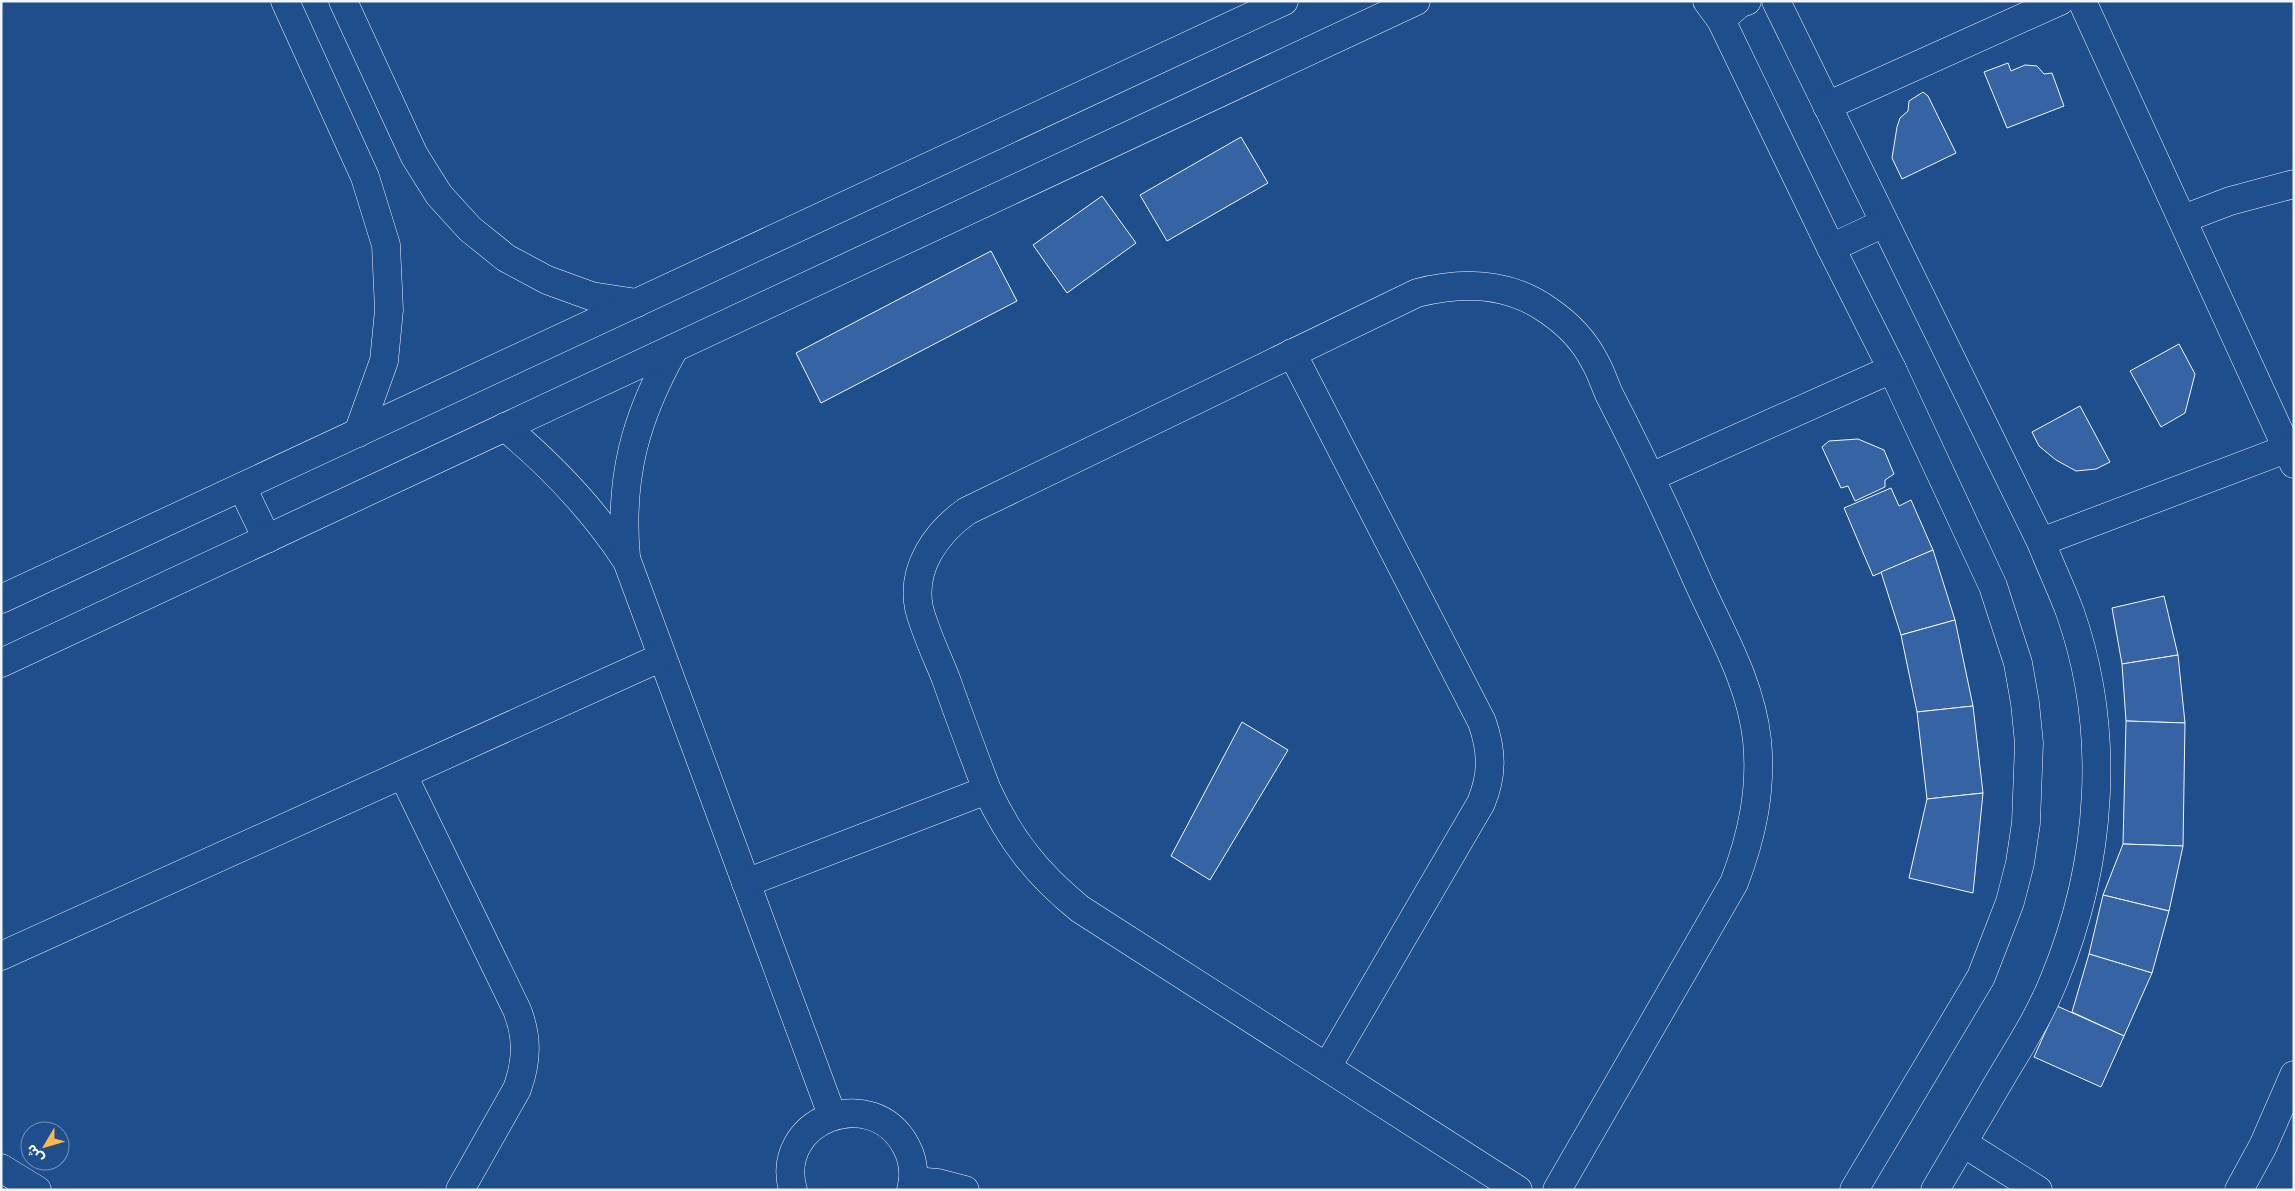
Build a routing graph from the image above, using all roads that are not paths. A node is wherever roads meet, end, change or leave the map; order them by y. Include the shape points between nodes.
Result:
1 (285, 1) edge
2 (343, 1) edge
3 (1284, 1) edge
4 (1416, 1) edge
5 (1747, 1) edge
6 (1776, 1) edge
7 (2060, 1) edge
8 (2082, 1) edge
9 (1714, 11) edge
10 (1827, 106) junction
11 (2294, 184) edge
12 (2182, 219) junction
13 (1884, 223) junction
14 (1831, 248) junction
15 (637, 303) junction
16 (674, 349) junction
17 (1292, 353) junction
18 (1892, 369) junction
19 (505, 427) junction
20 (358, 433) junction
21 (2292, 452) edge
22 (1651, 477) junction
23 (242, 487) junction
24 (267, 539) junction
25 (2040, 542) junction
26 (627, 562) junction
27 (1, 599) edge
28 (662, 657) junction
29 (1, 663) edge
30 (403, 775) junction
31 (986, 790) junction
32 (746, 883) junction
33 (1, 956) edge
34 (1326, 1068) junction
35 (2294, 1075) edge
36 (832, 1115) junction
37 (1963, 1143) junction
38 (1, 1168) edge
39 (912, 1185) edge
40 (789, 1186) edge
41 (37, 1190) edge
42 (460, 1190) edge
43 (965, 1190) edge
44 (1518, 1190) edge
45 (1557, 1190) edge
46 (1854, 1190) edge
47 (1935, 1190) edge
48 (2038, 1190) edge
49 (2239, 1190) edge

1 - 20 street via 365,176 386,245 389,310 384,361
2 - 15 street via 414,155 439,195 470,229 506,258 547,280 591,296
3 - 15 street
4 - 16 street
5 - 9 street
6 - 10 street
7 - 10 street
8 - 12 street
9 - 14 street
10 - 13 street
11 - 12 street via 2230,200
12 - 21 street
13 - 14 street
13 - 25 street
14 - 18 street
15 - 20 street
16 - 19 street
16 - 26 street via 652,389 631,451 623,524
17 - 22 street via 1417,292 1464,285 1501,289 1528,298 1567,325 1582,342
17 - 31 street via 967,511 949,523 936,539 925,557 920,574 919,608
17 - 34 street via 1482,722 1491,759 1491,774 1481,803
18 - 22 street
18 - 46 street via 1993,586 2007,624 2025,703 2029,783 2020,863 1997,940 1981,977
19 - 24 street
19 - 26 street via 584,502
20 - 23 street
21 - 25 street
22 - 45 street via 1738,666 1750,702 1757,739 1755,813 1747,848 1730,891
23 - 24 street
23 - 27 street
24 - 29 street
25 - 37 street via 2070,612 2092,704 2096,798 2092,845 2084,892 2054,981 2033,1024
26 - 28 street
28 - 30 street
28 - 32 street
30 - 33 street
30 - 42 street via 517,1010 526,1037 524,1071 517,1089
31 - 32 street
31 - 34 street via 1000,818 1030,862 1056,890 1080,909
32 - 36 street
34 - 44 street
35 - 49 street via 2263,1146
36 - 39 street via 856,1112 880,1119 900,1134 912,1156
36 - 40 street via 808,1129 794,1152
37 - 47 street
37 - 48 street
38 - 41 street
39 - 43 street via 938,1183

